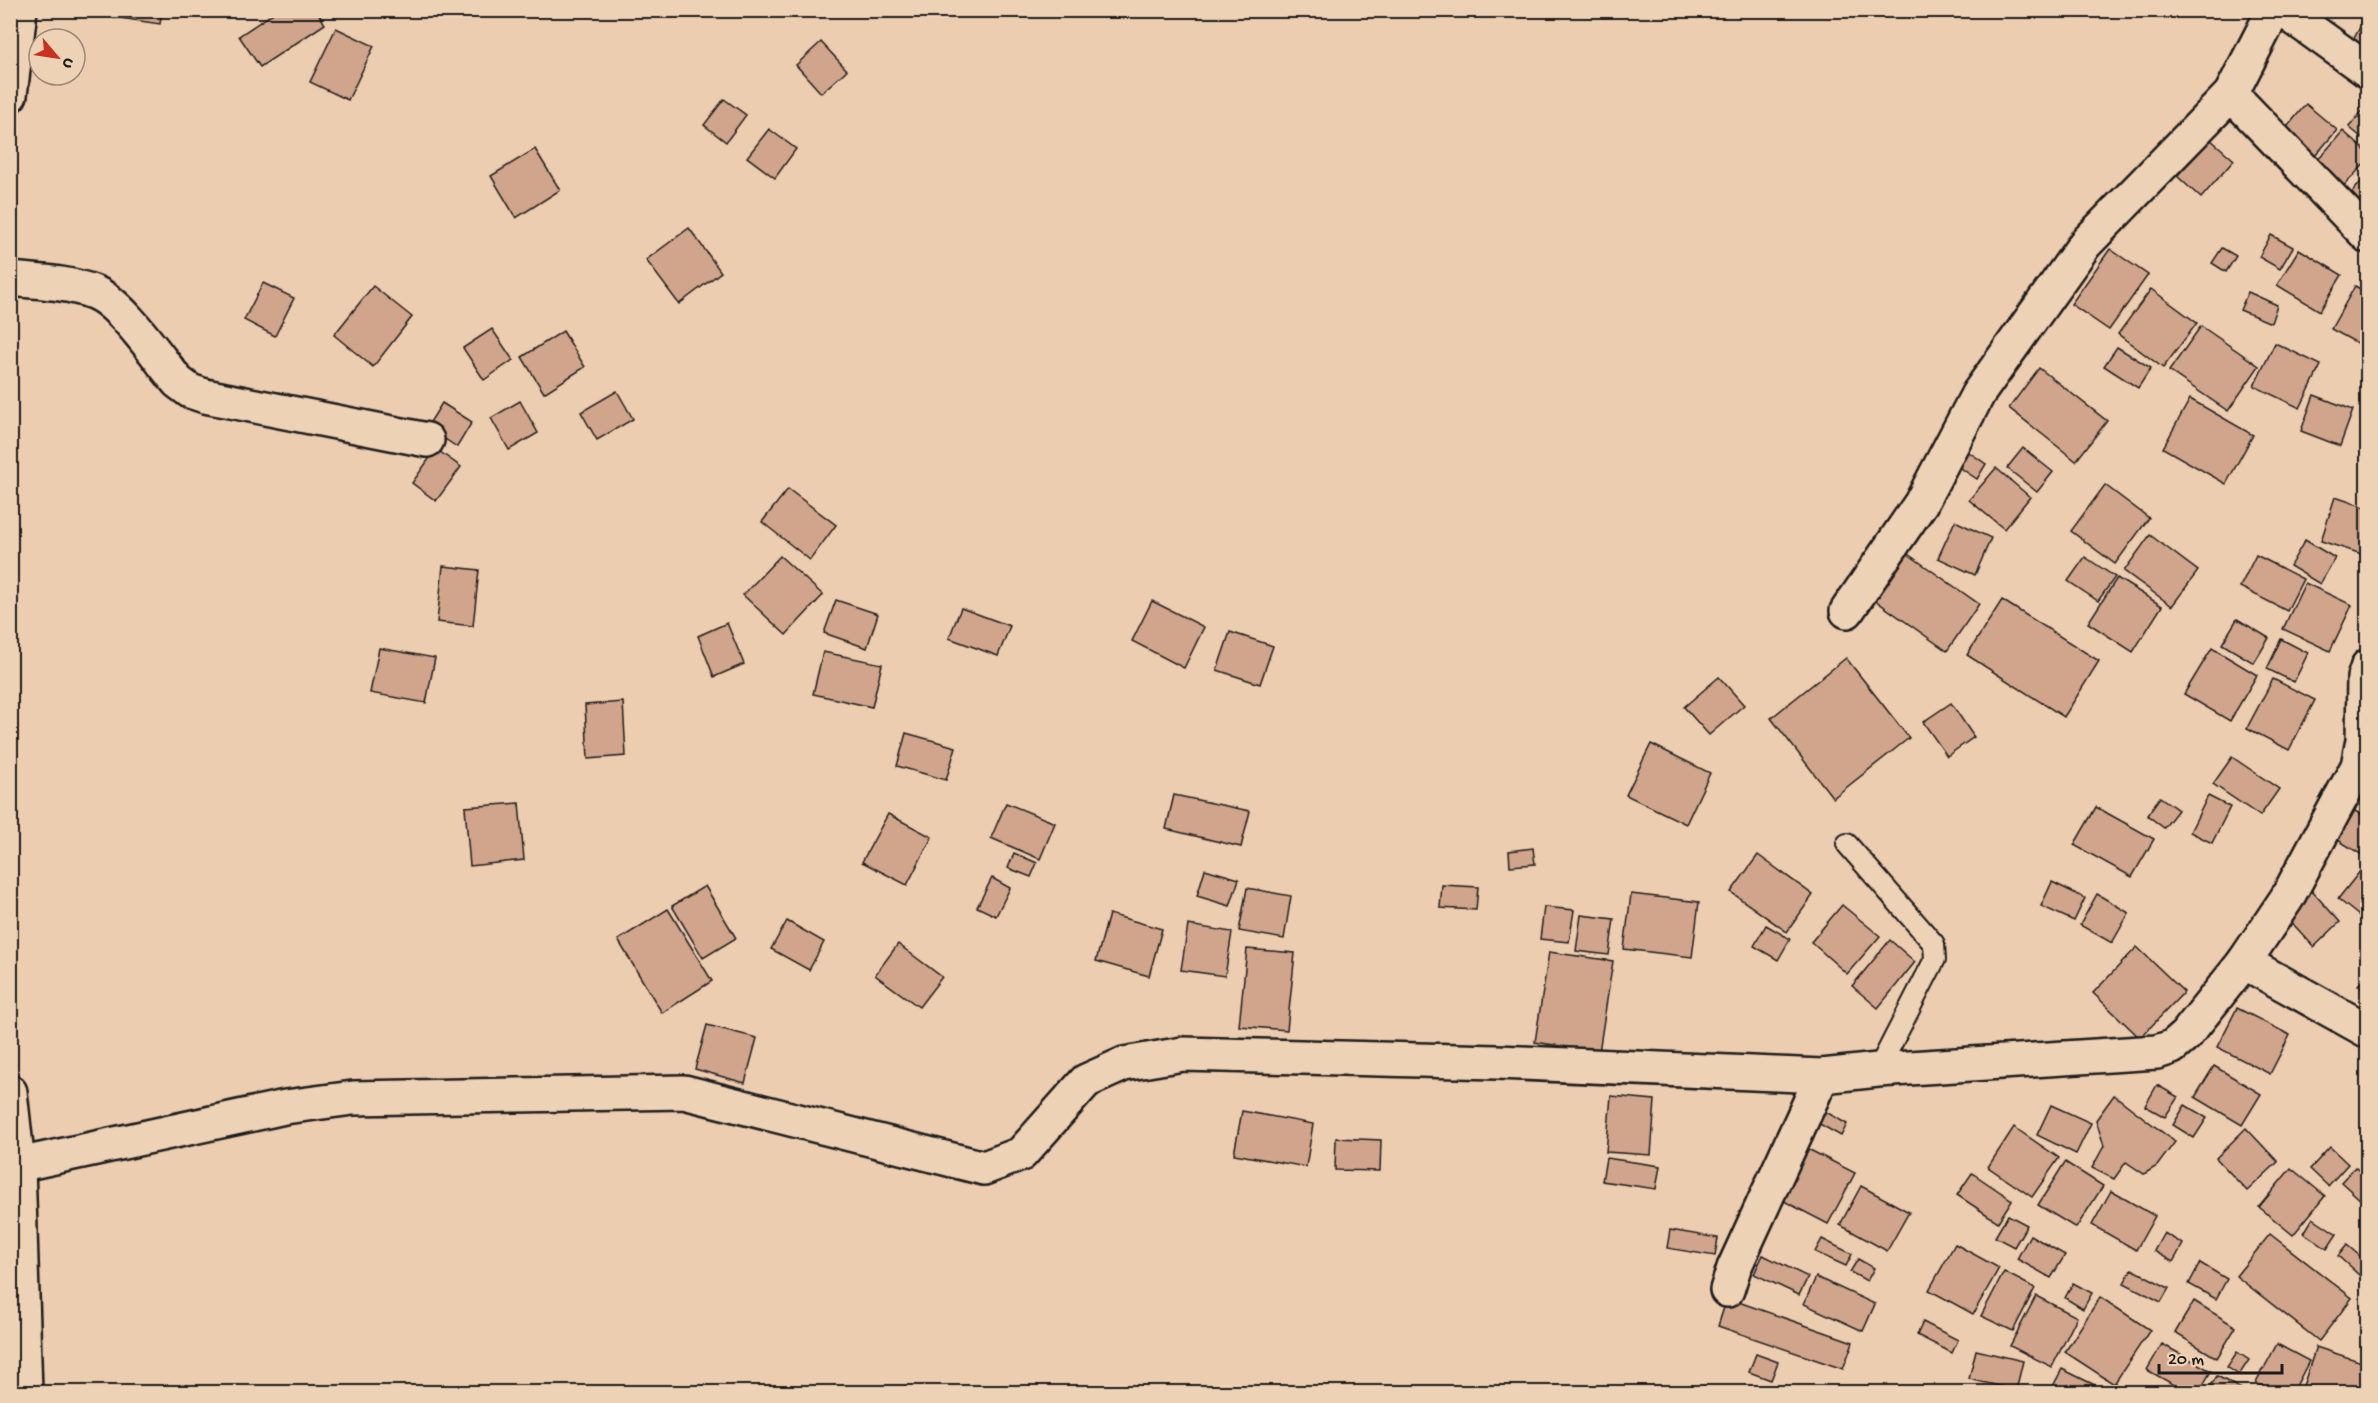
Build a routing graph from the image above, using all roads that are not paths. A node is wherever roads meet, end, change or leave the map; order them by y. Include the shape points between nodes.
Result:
1 (20, 10) edge
2 (2274, 10) edge
3 (2283, 10) edge
4 (2367, 71) edge
5 (2231, 94) junction
6 (10, 95) edge
7 (2367, 236) edge
8 (10, 279) edge
9 (427, 440) dead end
10 (1847, 611) dead end
11 (2367, 666) edge
12 (2359, 785) edge
13 (1847, 844) dead end
14 (2244, 963) junction
15 (2367, 1031) edge
16 (1878, 1070) junction
17 (1822, 1076) junction
18 (10, 1092) edge
19 (18, 1165) junction
20 (1727, 1290) dead end
21 (25, 1392) edge

1 - 6 street
2 - 5 street
3 - 4 street
5 - 7 street
5 - 10 street via 2085,244 1978,394 1921,503
8 - 9 street via 74,286 112,302 178,382 190,391
11 - 12 street
12 - 14 street
13 - 16 lane via 1934,944 1935,959
14 - 15 street
14 - 16 street via 2185,1036 2172,1047 2157,1052
16 - 17 street
17 - 19 street via 1183,1054 1124,1064 1086,1081 1021,1154 984,1168 684,1092 353,1098 285,1107
17 - 20 street
18 - 19 street
19 - 21 street

